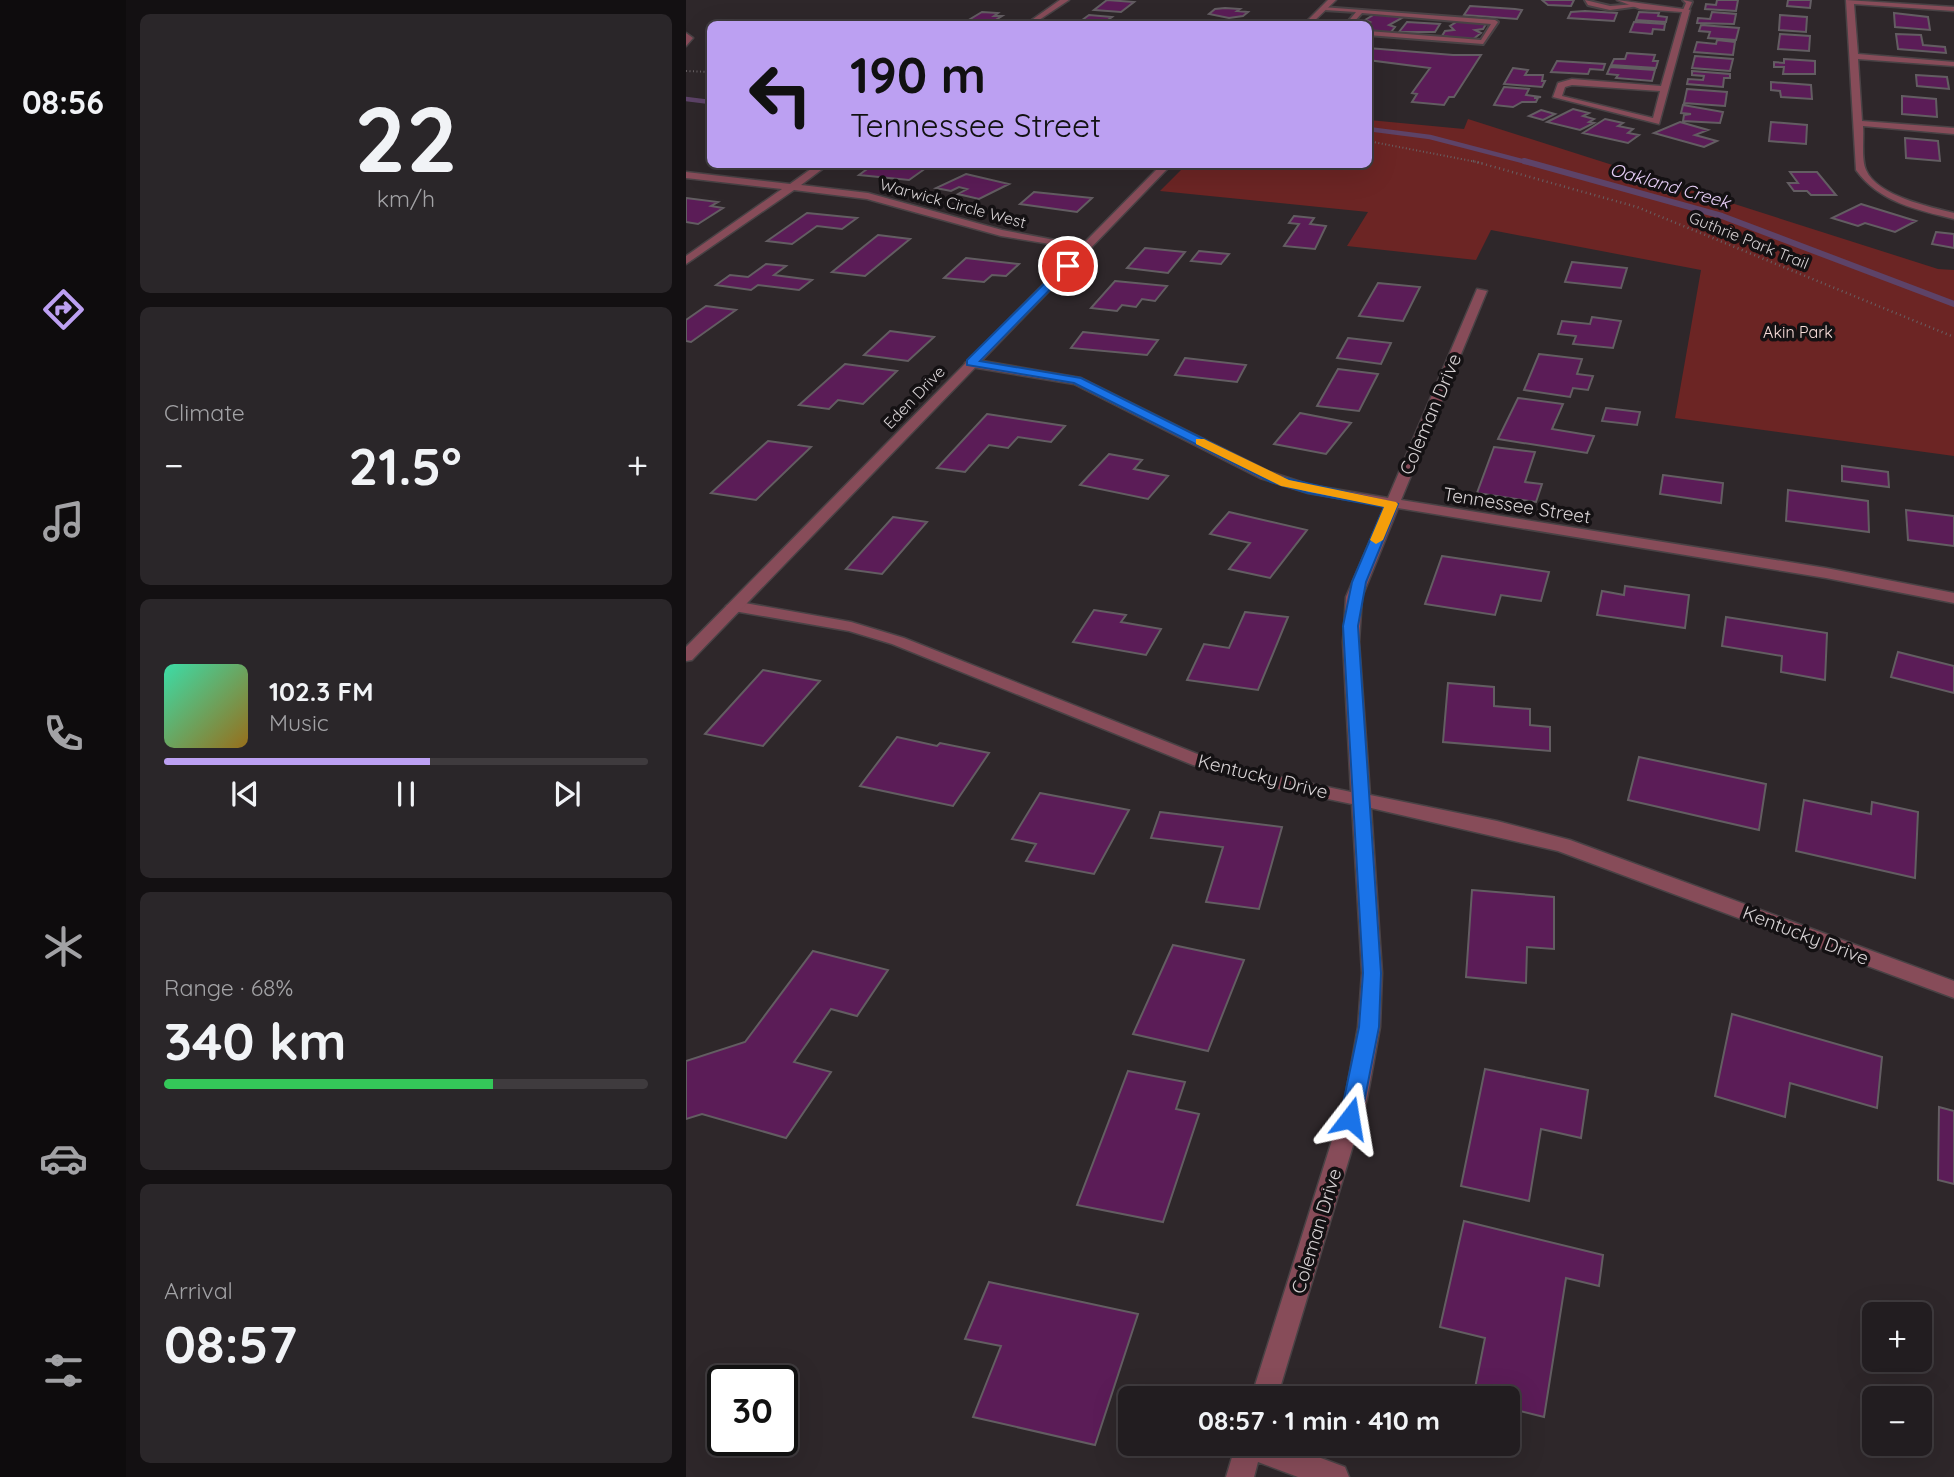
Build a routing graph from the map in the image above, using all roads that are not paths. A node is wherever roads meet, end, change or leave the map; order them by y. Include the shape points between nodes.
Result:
1 (1066, 0) edge
2 (1332, 0) edge
3 (1588, 0) edge
4 (1621, 0) edge
5 (1686, 0) edge
6 (1851, 1) edge
7 (1636, 6) junction
8 (1324, 8) junction
9 (1954, 9) edge
10 (1686, 10) junction
11 (1361, 11) junction
12 (1034, 21) edge
13 (1310, 21) edge
14 (1352, 21) edge
15 (1372, 33) edge
16 (686, 35) edge
17 (686, 44) edge
18 (1853, 56) junction
19 (1954, 64) edge
20 (1665, 89) junction
21 (1857, 123) junction
22 (1954, 131) edge
23 (820, 168) edge
24 (1164, 168) edge
25 (686, 175) edge
26 (795, 187) junction
27 (1954, 216) edge
28 (1087, 247) junction
29 (686, 261) edge
30 (1482, 291) dead end
31 (971, 363) junction
32 (1391, 504) junction
33 (1954, 598) edge
34 (734, 606) junction
35 (686, 656) edge
36 (1360, 799) junction
37 (1954, 990) edge
38 (1268, 1386) edge
39 (1246, 1456) edge
40 (1281, 1456) edge
41 (1240, 1477) edge
42 (1335, 1477) edge

1 - 12 street
2 - 8 street
3 - 7 lane via 1605,8
4 - 7 street
5 - 10 lane
6 - 9 street
6 - 18 street
7 - 10 street
8 - 11 lane
8 - 13 street
10 - 20 street
11 - 14 lane
11 - 15 lane via 1495,22 1483,43
16 - 17 street
18 - 19 street
18 - 21 street
20 - 20 street via 1572,82 1561,85 1556,95 1656,122
21 - 22 street
21 - 27 street via 1859,165 1868,180 1899,199
23 - 26 street
24 - 28 street, Eden Drive
25 - 26 street, Warwick Circle West
26 - 28 street, Warwick Circle West via 867,196 1001,233
26 - 29 street
28 - 31 street, Eden Drive
30 - 32 street, Coleman Drive
31 - 32 street, Tennessee Street via 1077,380 1275,479
31 - 34 street, Eden Drive
32 - 33 street, Tennessee Street via 1826,573
32 - 36 street, Coleman Drive via 1359,582 1352,612
34 - 35 street, Eden Drive
34 - 36 street, Kentucky Drive via 876,633 1199,761
36 - 37 street, Kentucky Drive via 1573,848
36 - 38 street, Coleman Drive via 1372,973 1363,1065 1346,1136
39 - 41 street
40 - 42 street

